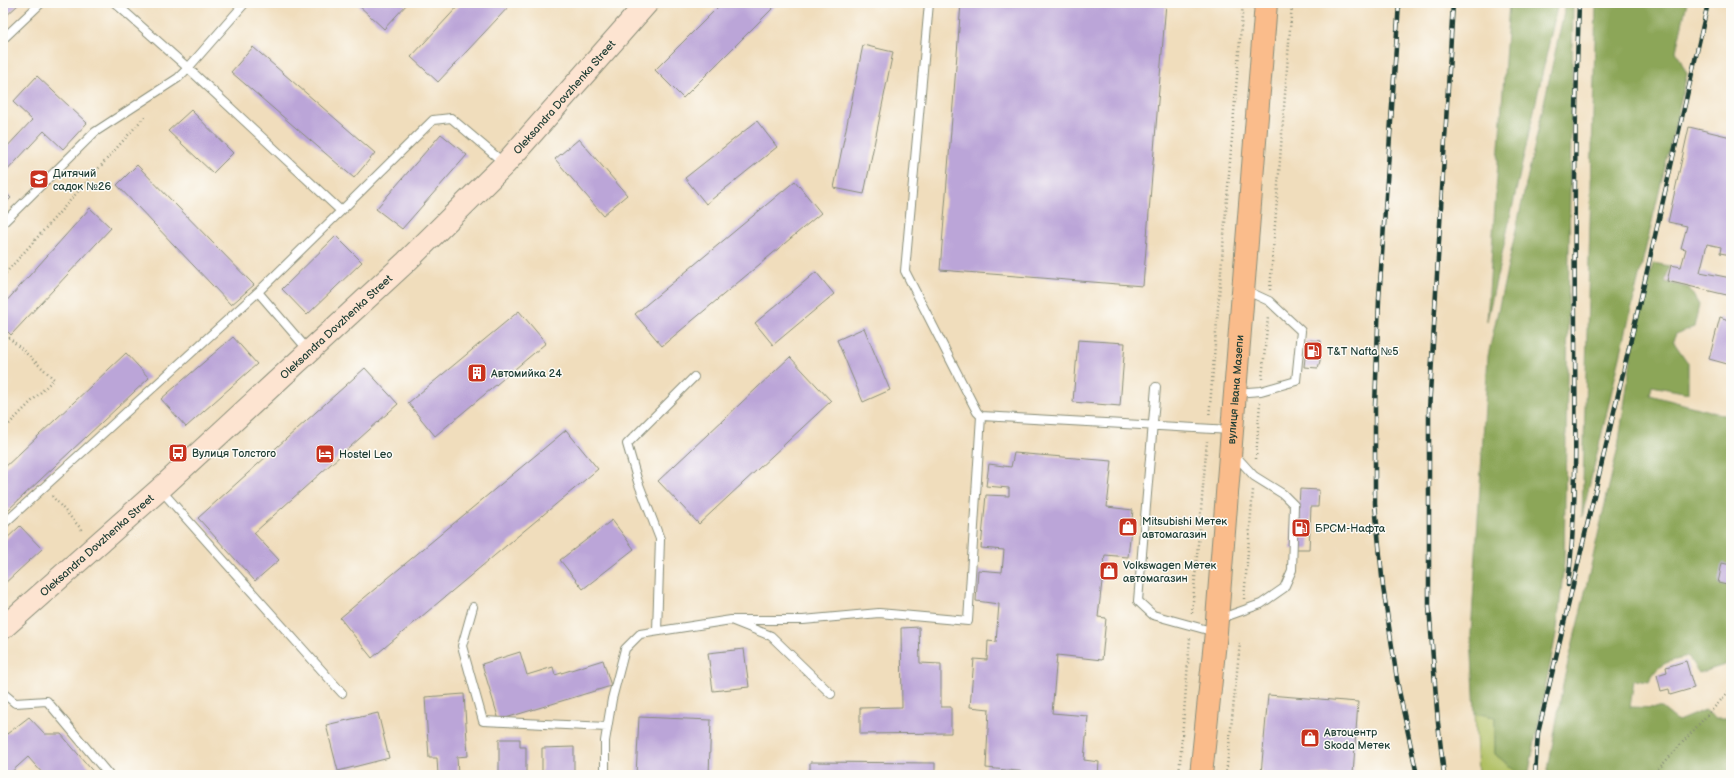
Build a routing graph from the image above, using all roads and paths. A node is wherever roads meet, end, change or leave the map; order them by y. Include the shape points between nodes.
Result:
1 (41, 3) edge
2 (115, 3) edge
3 (245, 3) edge
4 (647, 3) edge
5 (929, 3) edge
6 (1243, 3) edge
7 (1266, 3) edge
8 (3, 39) edge
9 (188, 68) junction
10 (151, 109) dead end
11 (505, 164) junction
12 (341, 211) junction
13 (3, 223) edge
14 (3, 276) edge
15 (1244, 290) junction
16 (258, 292) junction
17 (3, 332) edge
18 (308, 350) junction
19 (694, 377) dead end
20 (1156, 387) dead end
21 (1234, 393) junction
22 (981, 416) junction
23 (1153, 424) junction
24 (1208, 428) junction
25 (3, 430) edge
26 (1230, 439) junction
27 (44, 486) junction
28 (160, 489) junction
29 (5, 520) edge
30 (86, 534) dead end
31 (473, 607) dead end
32 (731, 620) junction
33 (1191, 626) junction
34 (1216, 626) junction
35 (3, 628) edge
36 (657, 631) junction
37 (1240, 643) dead end
38 (1731, 689) edge
39 (3, 693) edge
40 (342, 693) dead end
41 (831, 694) dead end
42 (607, 727) junction
43 (109, 775) edge
44 (605, 775) edge
45 (1179, 775) edge
46 (1201, 775) edge
47 (1226, 775) edge
48 (1653, 775) edge

1 - 8 lane
2 - 9 lane
3 - 9 lane
4 - 11 main road, Oleksandra Dovzhenka Street
5 - 22 lane via 905,271
6 - 24 path
7 - 15 main road, вулиця Івана Мазепи
9 - 12 lane
9 - 13 lane via 178,78 94,132
10 - 14 path
11 - 12 lane via 451,118 433,120
11 - 18 main road, Oleksandra Dovzhenka Street via 406,262
12 - 16 lane
15 - 21 main road, вулиця Івана Мазепи
15 - 21 lane via 1270,301 1301,331 1296,382 1261,391
16 - 18 lane
16 - 27 lane
17 - 25 path via 54,378
18 - 28 main road, Oleksandra Dovzhenka Street
19 - 36 lane via 627,444 638,482 660,539
20 - 23 lane
21 - 26 main road, вулиця Івана Мазепи
22 - 23 lane
22 - 32 lane via 968,621 879,613 803,620
23 - 24 lane
23 - 33 lane via 1138,601 1153,615
24 - 26 lane
24 - 33 path
26 - 34 main road, вулиця Івана Мазепи
26 - 34 lane via 1254,476 1283,494 1294,505 1292,570 1284,588 1262,604
27 - 29 lane
27 - 30 path
28 - 35 main road, Oleksandra Dovzhenka Street
28 - 40 lane
31 - 42 lane via 462,646 483,721
32 - 36 lane
32 - 41 lane via 771,636
33 - 34 lane
33 - 45 path
34 - 46 main road, вулиця Івана Мазепи
36 - 42 lane via 640,634 625,649
37 - 47 path
38 - 48 path
39 - 43 lane via 15,703 47,700
42 - 44 lane

